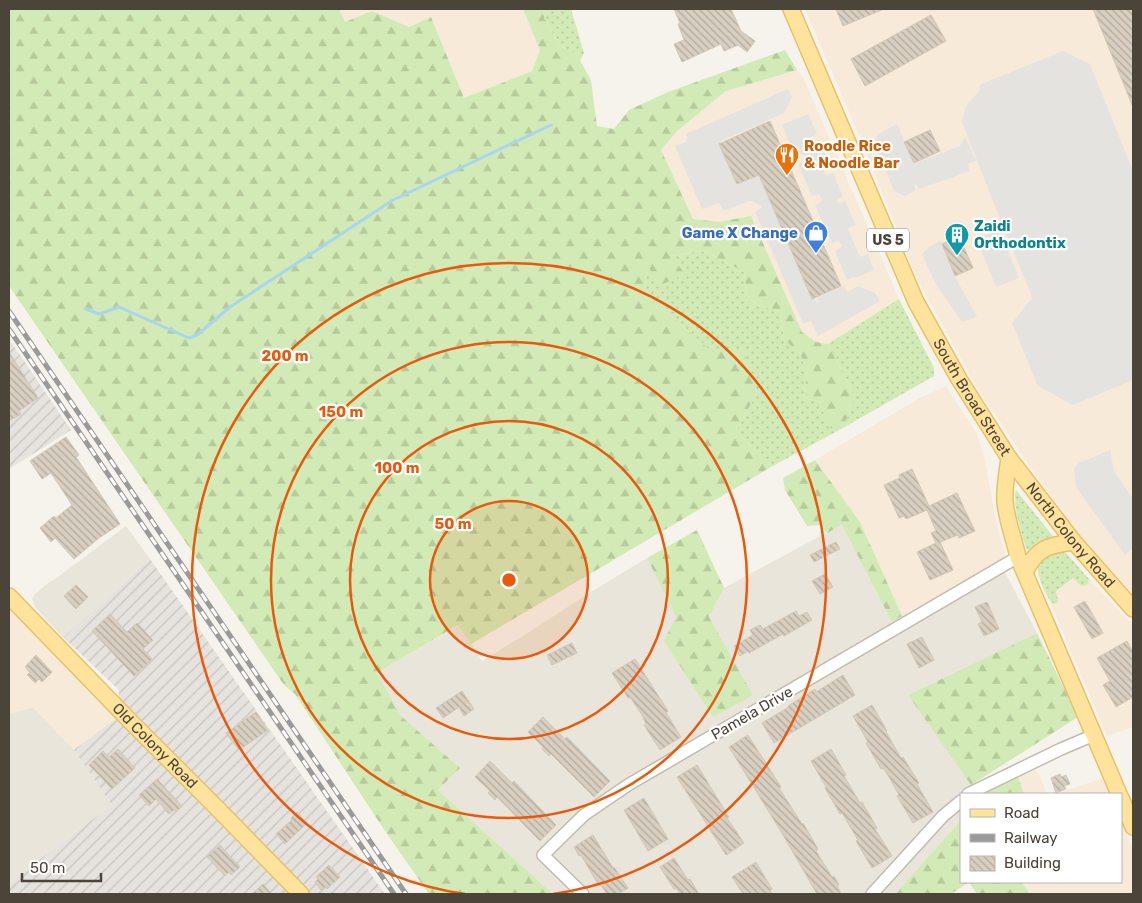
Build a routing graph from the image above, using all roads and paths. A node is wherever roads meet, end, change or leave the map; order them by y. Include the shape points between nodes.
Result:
1 (791, 9) edge
2 (1009, 458) junction
3 (1074, 542) junction
4 (1018, 557) junction
5 (1025, 572) junction
6 (9, 596) edge
7 (1133, 609) edge
8 (1094, 735) junction
9 (970, 793) edge
10 (1119, 793) edge
11 (1122, 800) edge
12 (960, 802) edge
13 (1133, 827) edge
14 (301, 894) edge
15 (583, 894) edge
16 (872, 894) edge

1 - 2 main road, South Broad Street / US 5 via 916,302
2 - 3 main road, North Colony Road / US 5
2 - 4 main road, South Broad Street via 1005,503
3 - 5 main road via 1051,545 1039,551
3 - 7 main road, North Colony Road / US 5
4 - 5 main road, South Broad Street
4 - 15 street, Pamela Drive via 584,815 543,855
5 - 8 main road, South Broad Street
6 - 14 main road, Old Colony Road
8 - 9 street
8 - 10 main road, South Broad Street
11 - 13 main road
12 - 16 street via 943,816

